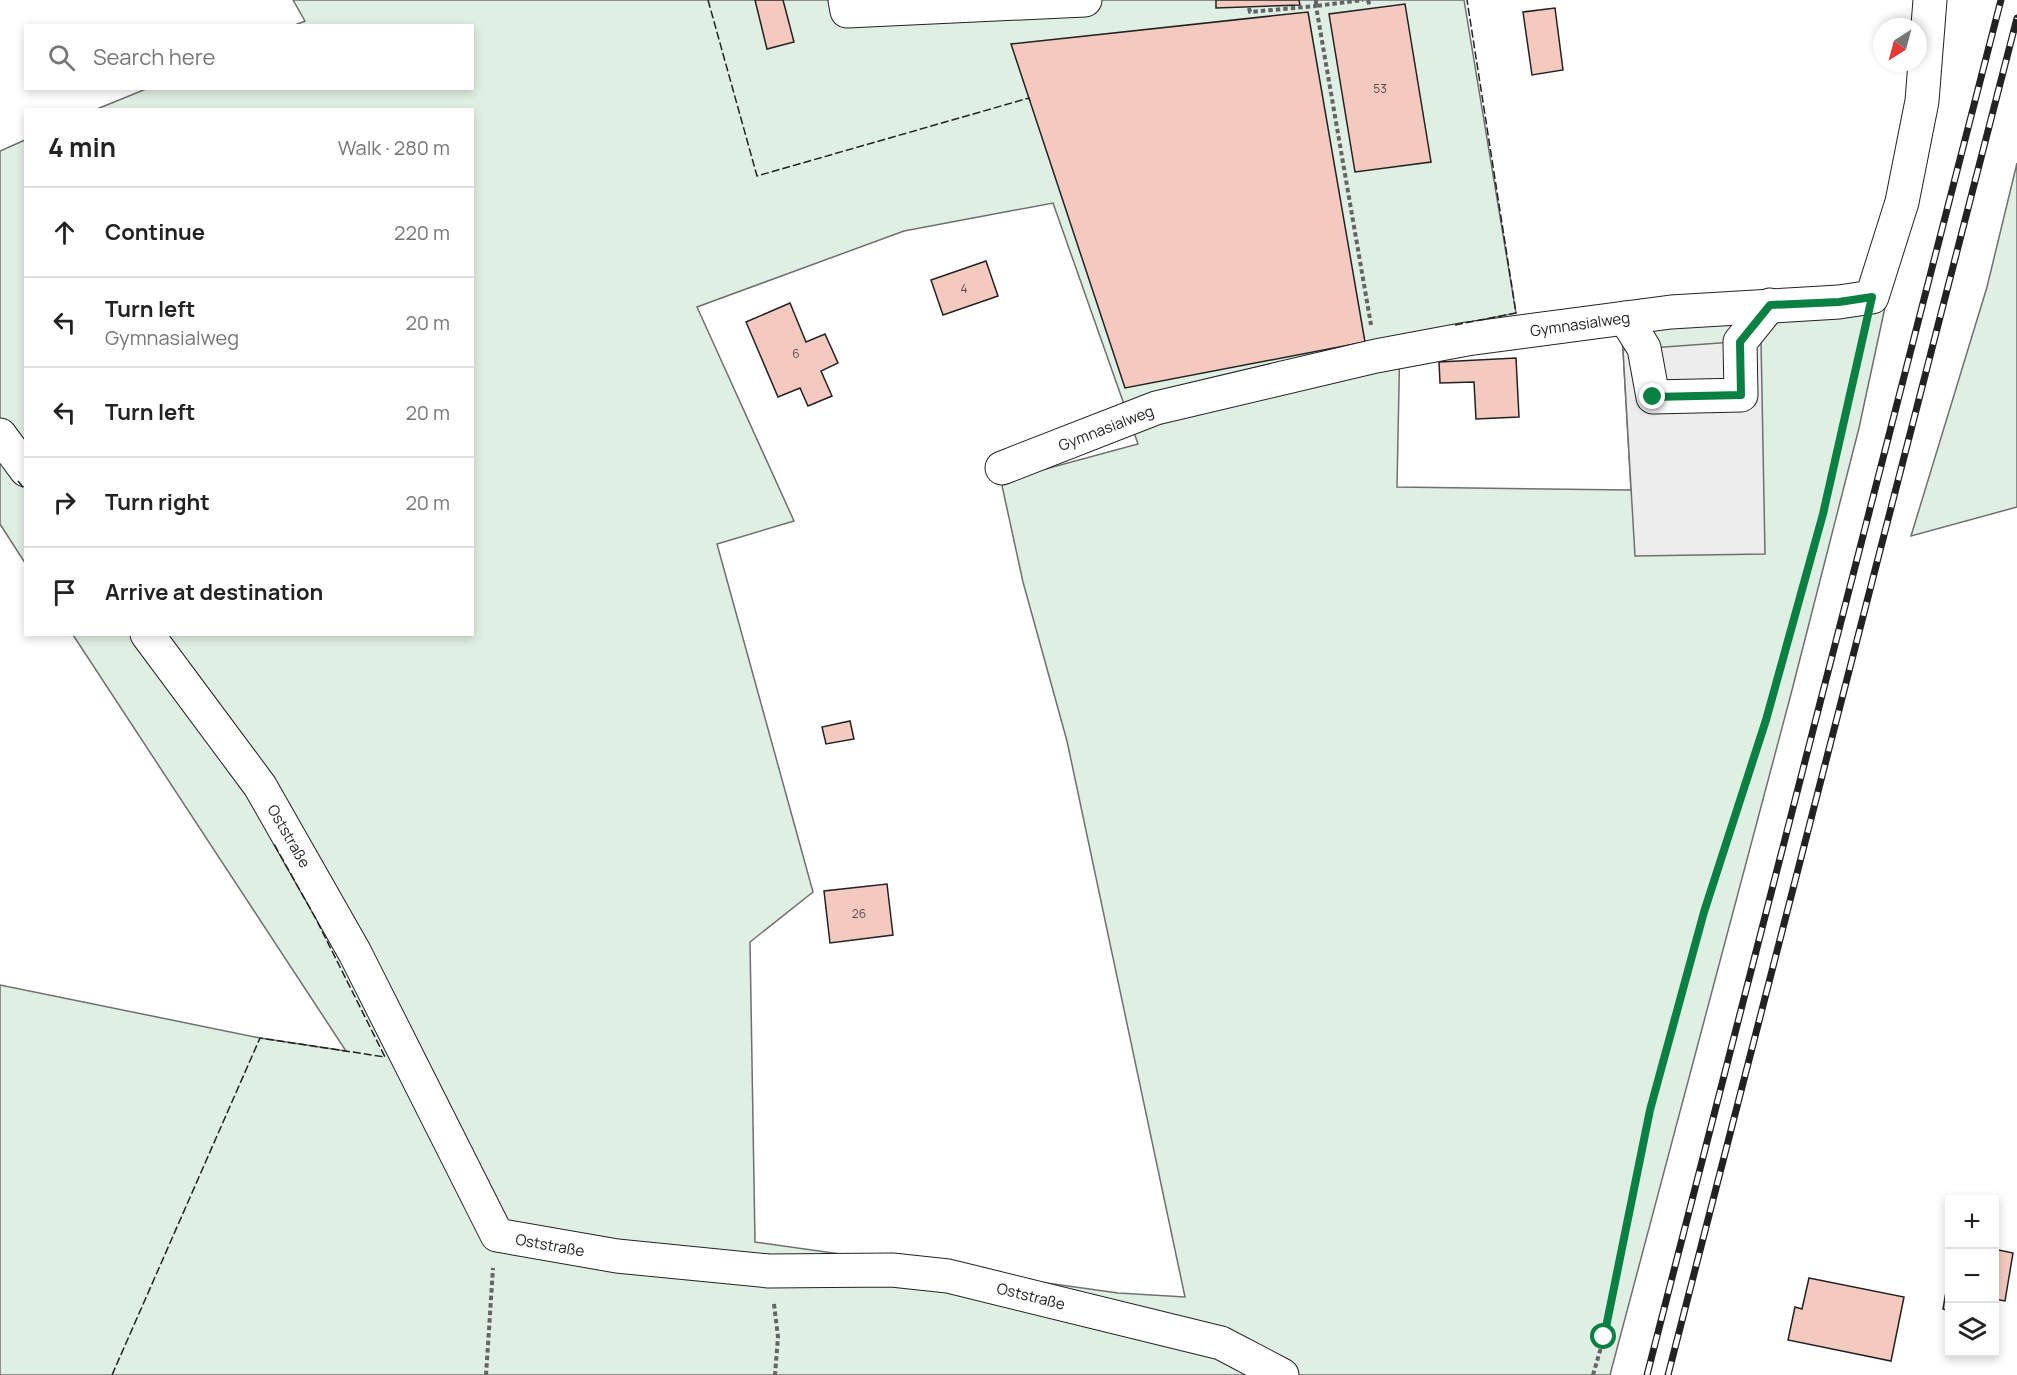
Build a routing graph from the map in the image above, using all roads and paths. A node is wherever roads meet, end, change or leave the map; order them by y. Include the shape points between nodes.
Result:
1 (845, 0) edge
2 (1085, 0) edge
3 (1316, 0) edge
4 (1363, 0) edge
5 (1368, 0) edge
6 (1930, 0) edge
7 (1316, 6) junction
8 (1370, 7) dead end
9 (1249, 8) dead end
10 (1872, 297) junction
11 (1770, 305) junction
12 (1625, 318) junction
13 (1376, 356) junction
14 (0, 435) edge
15 (24, 467) edge
16 (1002, 468) dead end
17 (148, 636) edge
18 (497, 1235) junction
19 (769, 1271) junction
20 (486, 1375) edge
21 (775, 1375) edge
22 (1282, 1375) edge
23 (1593, 1375) edge

1 - 2 street via 847,11
3 - 7 path
4 - 7 path
5 - 8 path
6 - 10 street via 1916,134 1902,202
7 - 9 path via 1250,12
7 - 13 path
10 - 11 street, Gymnasialweg
10 - 23 path via 1823,514 1766,720 1704,912 1650,1110
11 - 12 street, Gymnasialweg
11 - 12 street via 1740,342 1741,395 1653,397 1644,348
12 - 13 street, Gymnasialweg via 1467,339
13 - 16 street, Gymnasialweg via 1156,408
14 - 15 street
17 - 18 street, Oststraße via 260,786 355,953
18 - 19 street, Oststraße via 617,1256
18 - 20 path
19 - 21 path via 778,1337
19 - 22 street, Oststraße via 892,1270 948,1276 1221,1343

